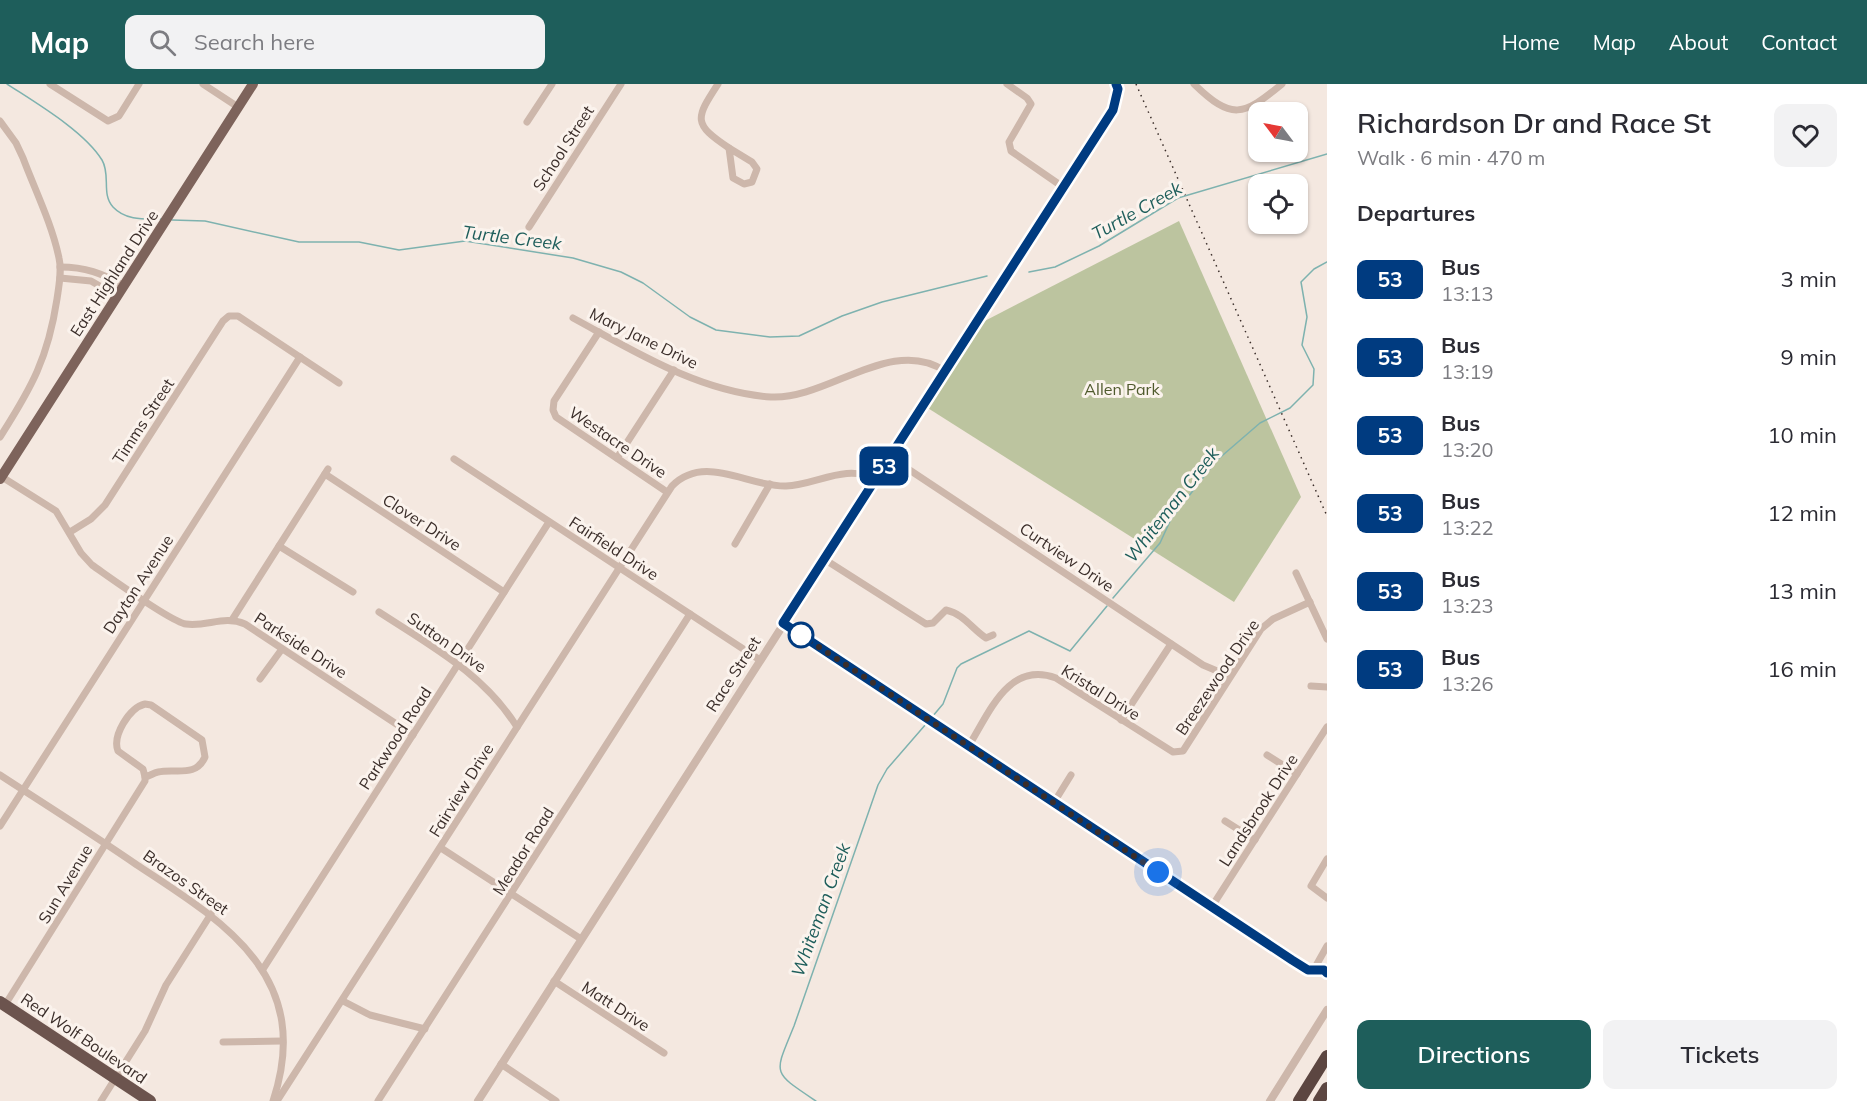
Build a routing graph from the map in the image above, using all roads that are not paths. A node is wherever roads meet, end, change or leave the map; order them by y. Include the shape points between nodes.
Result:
1 (50, 84) edge
2 (139, 84) edge
3 (203, 84) edge
4 (253, 84) edge
5 (552, 84) edge
6 (621, 84) edge
7 (718, 84) edge
8 (1007, 84) edge
9 (1116, 84) edge
10 (1194, 84) edge
11 (1282, 84) edge
12 (238, 107) junction
13 (0, 121) edge
14 (527, 122) dead end
15 (729, 148) junction
16 (1063, 187) junction
17 (529, 227) dead end
18 (60, 267) junction
19 (60, 278) junction
20 (124, 286) junction
21 (117, 296) junction
22 (573, 318) dead end
23 (599, 332) junction
24 (300, 357) junction
25 (674, 370) junction
26 (945, 371) junction
27 (339, 383) dead end
28 (0, 437) edge
29 (890, 457) junction
30 (617, 458) junction
31 (454, 459) dead end
32 (1, 478) edge
33 (875, 479) junction
34 (770, 484) junction
35 (667, 492) junction
36 (549, 522) junction
37 (70, 532) junction
38 (735, 544) dead end
39 (279, 546) junction
40 (824, 559) junction
41 (620, 568) junction
42 (1296, 573) dead end
43 (353, 592) dead end
44 (504, 592) junction
45 (144, 600) junction
46 (1310, 602) junction
47 (379, 612) dead end
48 (690, 614) junction
49 (232, 620) junction
50 (783, 623) junction
51 (993, 635) dead end
52 (1327, 639) edge
53 (1171, 644) junction
54 (282, 648) junction
55 (760, 660) junction
56 (458, 664) junction
57 (1229, 676) junction
58 (260, 680) dead end
59 (1311, 686) dead end
60 (1327, 687) edge
61 (1121, 720) junction
62 (517, 727) junction
63 (1327, 727) edge
64 (413, 735) junction
65 (968, 747) junction
66 (1179, 752) joint
67 (1267, 755) dead end
68 (1297, 774) junction
69 (0, 775) edge
70 (1071, 775) dead end
71 (145, 777) junction
72 (23, 790) junction
73 (1053, 804) junction
74 (1225, 821) dead end
75 (0, 826) edge
76 (1255, 840) junction
77 (105, 843) junction
78 (441, 848) junction
79 (1327, 859) edge
80 (512, 895) junction
81 (1327, 898) edge
82 (1211, 908) junction
83 (211, 914) junction
84 (581, 939) junction
85 (1327, 946) edge
86 (263, 969) junction
87 (1326, 970) edge
88 (1313, 971) junction
89 (554, 981) junction
90 (343, 1001) junction
91 (2, 1004) edge
92 (1327, 1011) edge
93 (425, 1029) junction
94 (282, 1041) junction
95 (223, 1042) dead end
96 (664, 1053) dead end
97 (1327, 1056) edge
98 (501, 1064) junction
99 (115, 1078) junction
100 (1327, 1088) edge
101 (101, 1101) edge
102 (150, 1101) edge
103 (275, 1101) edge
104 (378, 1101) edge
105 (478, 1101) edge
106 (556, 1101) edge
107 (1270, 1101) edge
108 (1299, 1101) edge
109 (1319, 1101) edge

1 - 2 street via 110,121 119,116
3 - 12 street
4 - 12 main road, East Highland Drive
5 - 14 street
6 - 17 street, School Street
7 - 15 street via 702,108 700,121 706,133
8 - 16 street via 1031,104 1009,147
9 - 16 street, Race Street via 1112,112
10 - 11 street via 1218,105 1241,110 1258,104
12 - 20 main road, East Highland Drive
13 - 18 street via 23,158
15 - 15 street via 757,169 752,182 744,184 733,178
16 - 26 street, Race Street
18 - 19 street
18 - 20 street via 99,272
19 - 21 street via 91,281
19 - 28 street via 45,357
20 - 21 main road, East Highland Drive
21 - 32 main road, East Highland Drive
22 - 23 street, Mary Jane Drive
23 - 25 street, Mary Jane Drive
23 - 30 street, Westacre Drive via 554,401 553,410 556,417
24 - 27 street
24 - 37 street, Timms Street via 238,316 229,316 105,505 92,519
24 - 45 street, Dayton Avenue
25 - 26 street, Mary Jane Drive via 714,385 785,397 909,359 931,363
25 - 30 street
26 - 29 street, Race Street
29 - 33 street, Race Street
29 - 53 street, Curtview Drive
30 - 35 street, Westacre Drive
31 - 36 street, Fairfield Drive
32 - 37 street, Parkside Drive via 56,511
33 - 34 street, Westacre Drive via 852,472 798,484
33 - 40 street, Race Street
34 - 35 street, Westacre Drive via 704,471 679,480
34 - 38 street
35 - 41 street, Fairview Drive
36 - 41 street, Fairfield Drive
36 - 44 street, Parkwood Road
37 - 45 street, Parkside Drive via 92,565
39 - 43 street
39 - 44 street, Clover Drive via 326,472
39 - 49 street
40 - 50 street, Race Street
40 - 51 street via 926,624 933,623 946,610 970,622 975,632 986,638
41 - 48 street, Fairfield Drive
41 - 62 street, Fairview Drive
42 - 46 street
44 - 56 street, Parkwood Road
45 - 49 street, Parkside Drive via 186,624
45 - 72 street, Dayton Avenue
46 - 52 street
46 - 57 street, Breezewood Drive via 1264,625
47 - 56 street, Sutton Drive
48 - 55 street, Fairfield Drive
48 - 80 street, Meador Road
49 - 54 street, Parkside Drive
50 - 55 street, Race Street
50 - 65 street
53 - 57 street, Curtview Drive
53 - 61 street
54 - 58 street
54 - 64 street, Parkside Drive
55 - 84 street, Race Street
56 - 62 street, Sutton Drive via 494,694
56 - 64 street, Parkwood Road
57 - 66 street, Breezewood Drive
59 - 60 street
61 - 65 street, Kristal Drive via 1056,678 1027,675 1003,689
61 - 66 street, Kristal Drive
62 - 78 street, Fairview Drive
63 - 68 street, Landsbrook Drive
64 - 86 street, Parkwood Road
65 - 73 street
67 - 68 street
68 - 76 street, Landsbrook Drive
69 - 72 street, Brazos Street
70 - 73 street
71 - 71 street via 143,768 120,754 115,745 117,735 134,710 145,704 198,736 205,751 202,762 190,771 158,772
71 - 77 street, Sun Avenue
72 - 75 street, Dayton Avenue
72 - 77 street, Brazos Street
73 - 82 street
74 - 76 street
76 - 82 street, Landsbrook Drive
77 - 83 street, Brazos Street
77 - 91 street, Sun Avenue
78 - 80 street
78 - 90 street, Fairview Drive
79 - 81 street via 1311,883
80 - 84 street
80 - 93 street, Meador Road
82 - 88 street
83 - 86 street, Brazos Street via 248,948
83 - 99 street
84 - 89 street, Race Street
85 - 88 street
86 - 94 street, Brazos Street via 278,1006
87 - 88 street
89 - 96 street, Matt Drive
89 - 98 street, Race Street
90 - 93 street via 370,1016
90 - 103 street, Fairview Drive
91 - 99 highway, Red Wolf Boulevard
92 - 107 street
93 - 104 street, Meador Road
94 - 95 street
94 - 103 street, Brazos Street
97 - 108 highway
98 - 105 street, Race Street
98 - 106 street
99 - 101 street
99 - 102 highway, Red Wolf Boulevard
100 - 109 highway

